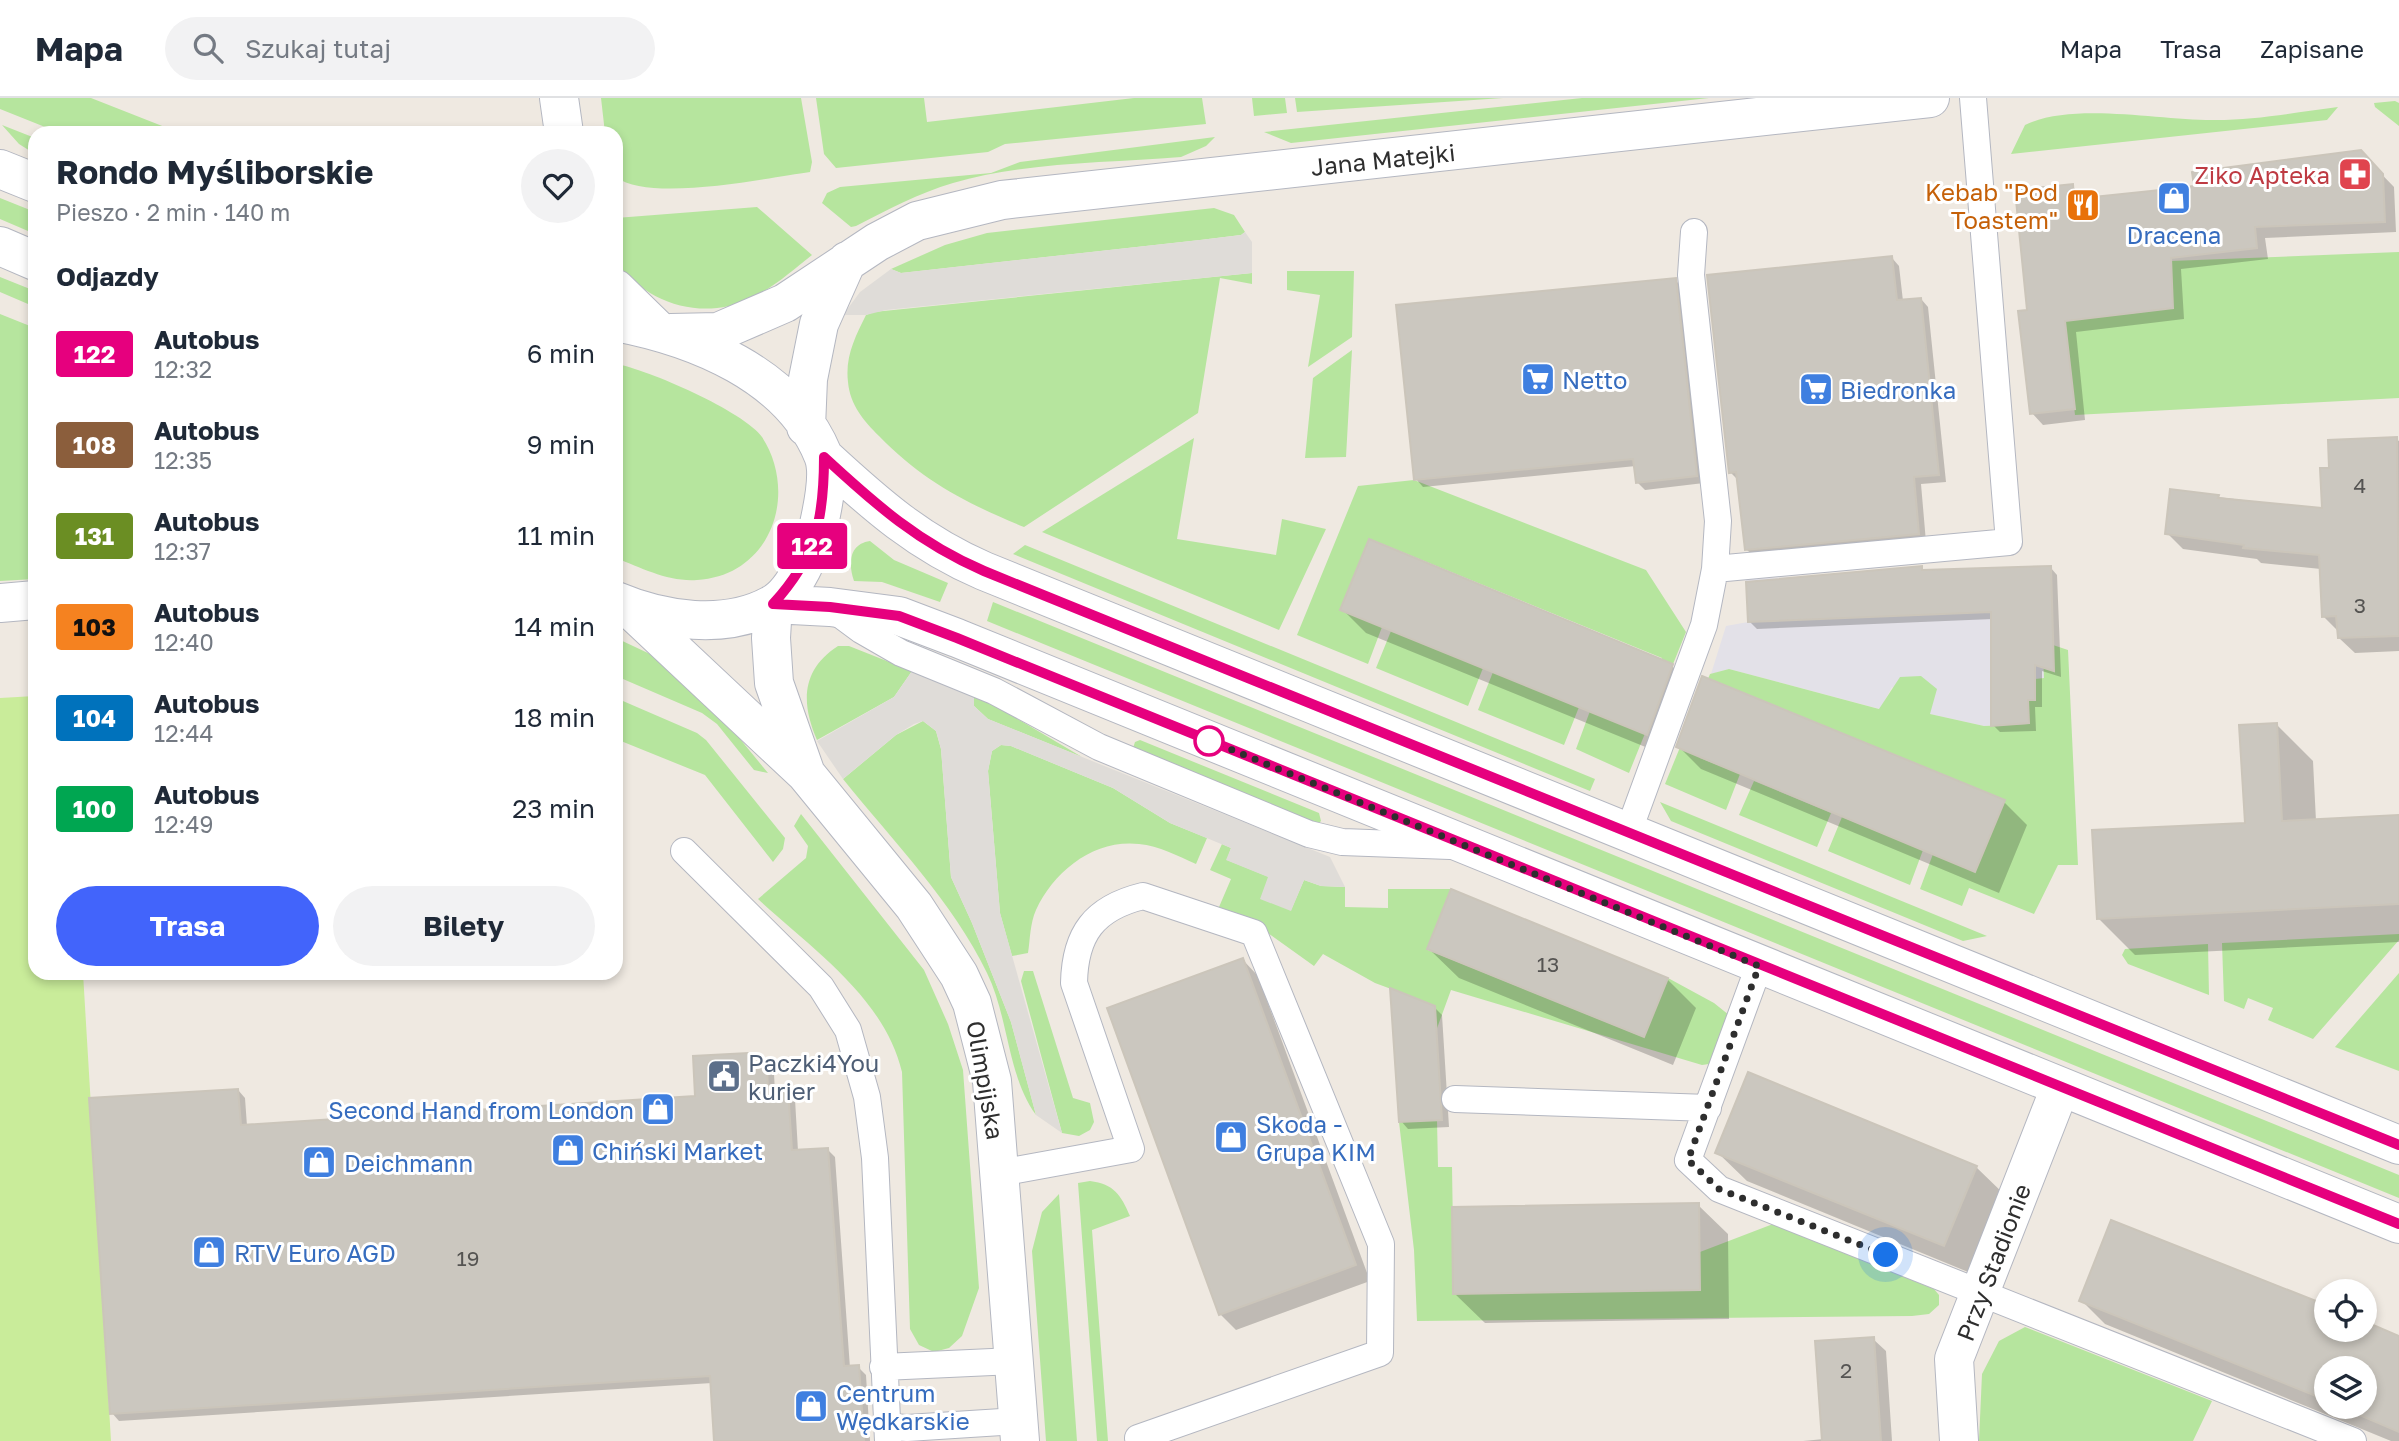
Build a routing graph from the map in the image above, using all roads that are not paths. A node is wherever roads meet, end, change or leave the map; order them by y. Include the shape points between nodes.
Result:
1 (559, 98) edge
2 (1930, 98) edge
3 (1973, 98) edge
4 (563, 126) edge
5 (0, 169) edge
6 (28, 180) edge
7 (1694, 232) dead end
8 (0, 246) edge
9 (28, 258) edge
10 (847, 261) junction
11 (623, 295) edge
12 (623, 323) edge
13 (665, 332) junction
14 (815, 442) junction
15 (1715, 569) junction
16 (28, 601) edge
17 (0, 603) edge
18 (623, 604) edge
19 (773, 604) junction
20 (623, 605) edge
21 (806, 775) junction
22 (1628, 833) junction
23 (684, 851) dead end
24 (1759, 966) junction
25 (2060, 1088) junction
26 (1455, 1099) dead end
27 (1707, 1108) junction
28 (2399, 1145) edge
29 (1000, 1173) junction
30 (2399, 1224) edge
31 (1982, 1293) junction
32 (1014, 1361) junction
33 (883, 1367) junction
34 (1019, 1431) edge
35 (888, 1432) edge
36 (1139, 1438) dead end
37 (1959, 1441) edge
38 (2353, 1441) edge

1 - 4 main road
2 - 10 main road, Jana Matejki via 1002,200 917,221
3 - 15 lane via 2009,542
5 - 6 main road
7 - 15 lane via 1691,275 1718,521
8 - 9 main road
10 - 13 main road, Jana Matejki via 785,303 718,332
10 - 14 main road via 819,324 808,379
11 - 13 main road
12 - 13 main road
13 - 14 main road via 762,380 796,411
14 - 19 main road via 822,512 816,537 798,577
14 - 22 main road via 874,503 943,554
15 - 22 lane via 1704,625
16 - 17 main road
18 - 19 main road via 685,619 715,620
19 - 21 main road, Olimpijska via 774,683
19 - 24 main road via 899,616 946,633
20 - 21 main road, Olimpijska
21 - 29 main road, Olimpijska via 914,906 959,975 983,1038 992,1081
22 - 28 main road
23 - 33 lane via 821,987 848,1030 867,1097 875,1158
24 - 25 main road
24 - 27 lane
25 - 30 main road
25 - 31 main road, Przy Stadionie
26 - 27 lane
27 - 31 lane via 1688,1160 1719,1189
29 - 32 main road, Olimpijska
29 - 36 lane via 1131,1149 1074,983 1075,957 1083,932 1104,912 1143,896 1254,933 1381,1244 1380,1353
31 - 37 main road, Przy Stadionie via 1954,1359
31 - 38 lane
32 - 33 lane
32 - 34 main road, Olimpijska
33 - 35 lane
34 - 35 lane via 893,1427

